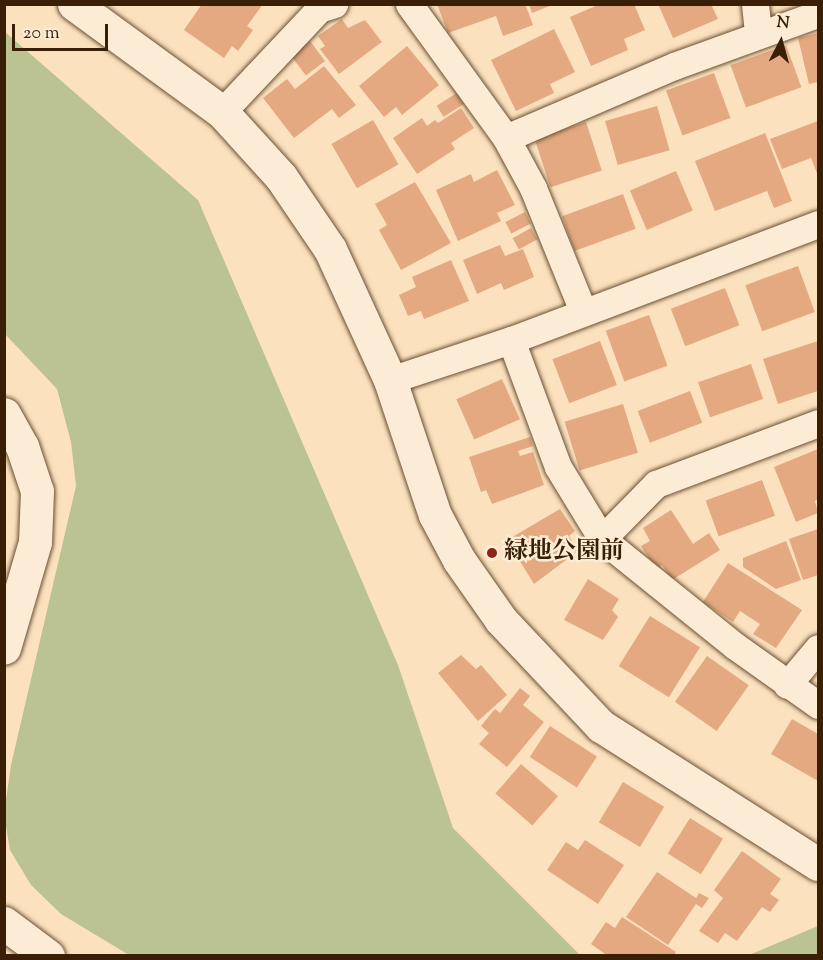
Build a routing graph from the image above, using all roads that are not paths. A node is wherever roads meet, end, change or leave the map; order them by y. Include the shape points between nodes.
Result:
1 (74, 4) edge
2 (409, 4) edge
3 (755, 4) edge
4 (322, 6) edge
5 (819, 14) edge
6 (758, 34) junction
7 (222, 112) junction
8 (506, 138) junction
9 (819, 224) edge
10 (583, 311) junction
11 (511, 340) junction
12 (390, 380) junction
13 (4, 414) edge
14 (819, 423) edge
15 (602, 539) junction
16 (4, 648) edge
17 (819, 648) edge
18 (787, 685) junction
19 (819, 705) edge
20 (819, 864) edge
21 (4, 922) edge
22 (48, 956) edge

1 - 7 street
2 - 8 street
3 - 6 street
4 - 7 street
5 - 6 street
6 - 8 street
7 - 12 street via 281,177 330,249
8 - 10 street via 533,188
9 - 10 street
10 - 11 street
11 - 12 street
11 - 15 street via 558,467
12 - 20 street via 435,515 459,560 501,620 601,726
13 - 16 street via 22,446 38,491 35,542
14 - 15 street via 656,484
15 - 18 street
17 - 18 street
18 - 19 street
21 - 22 street

